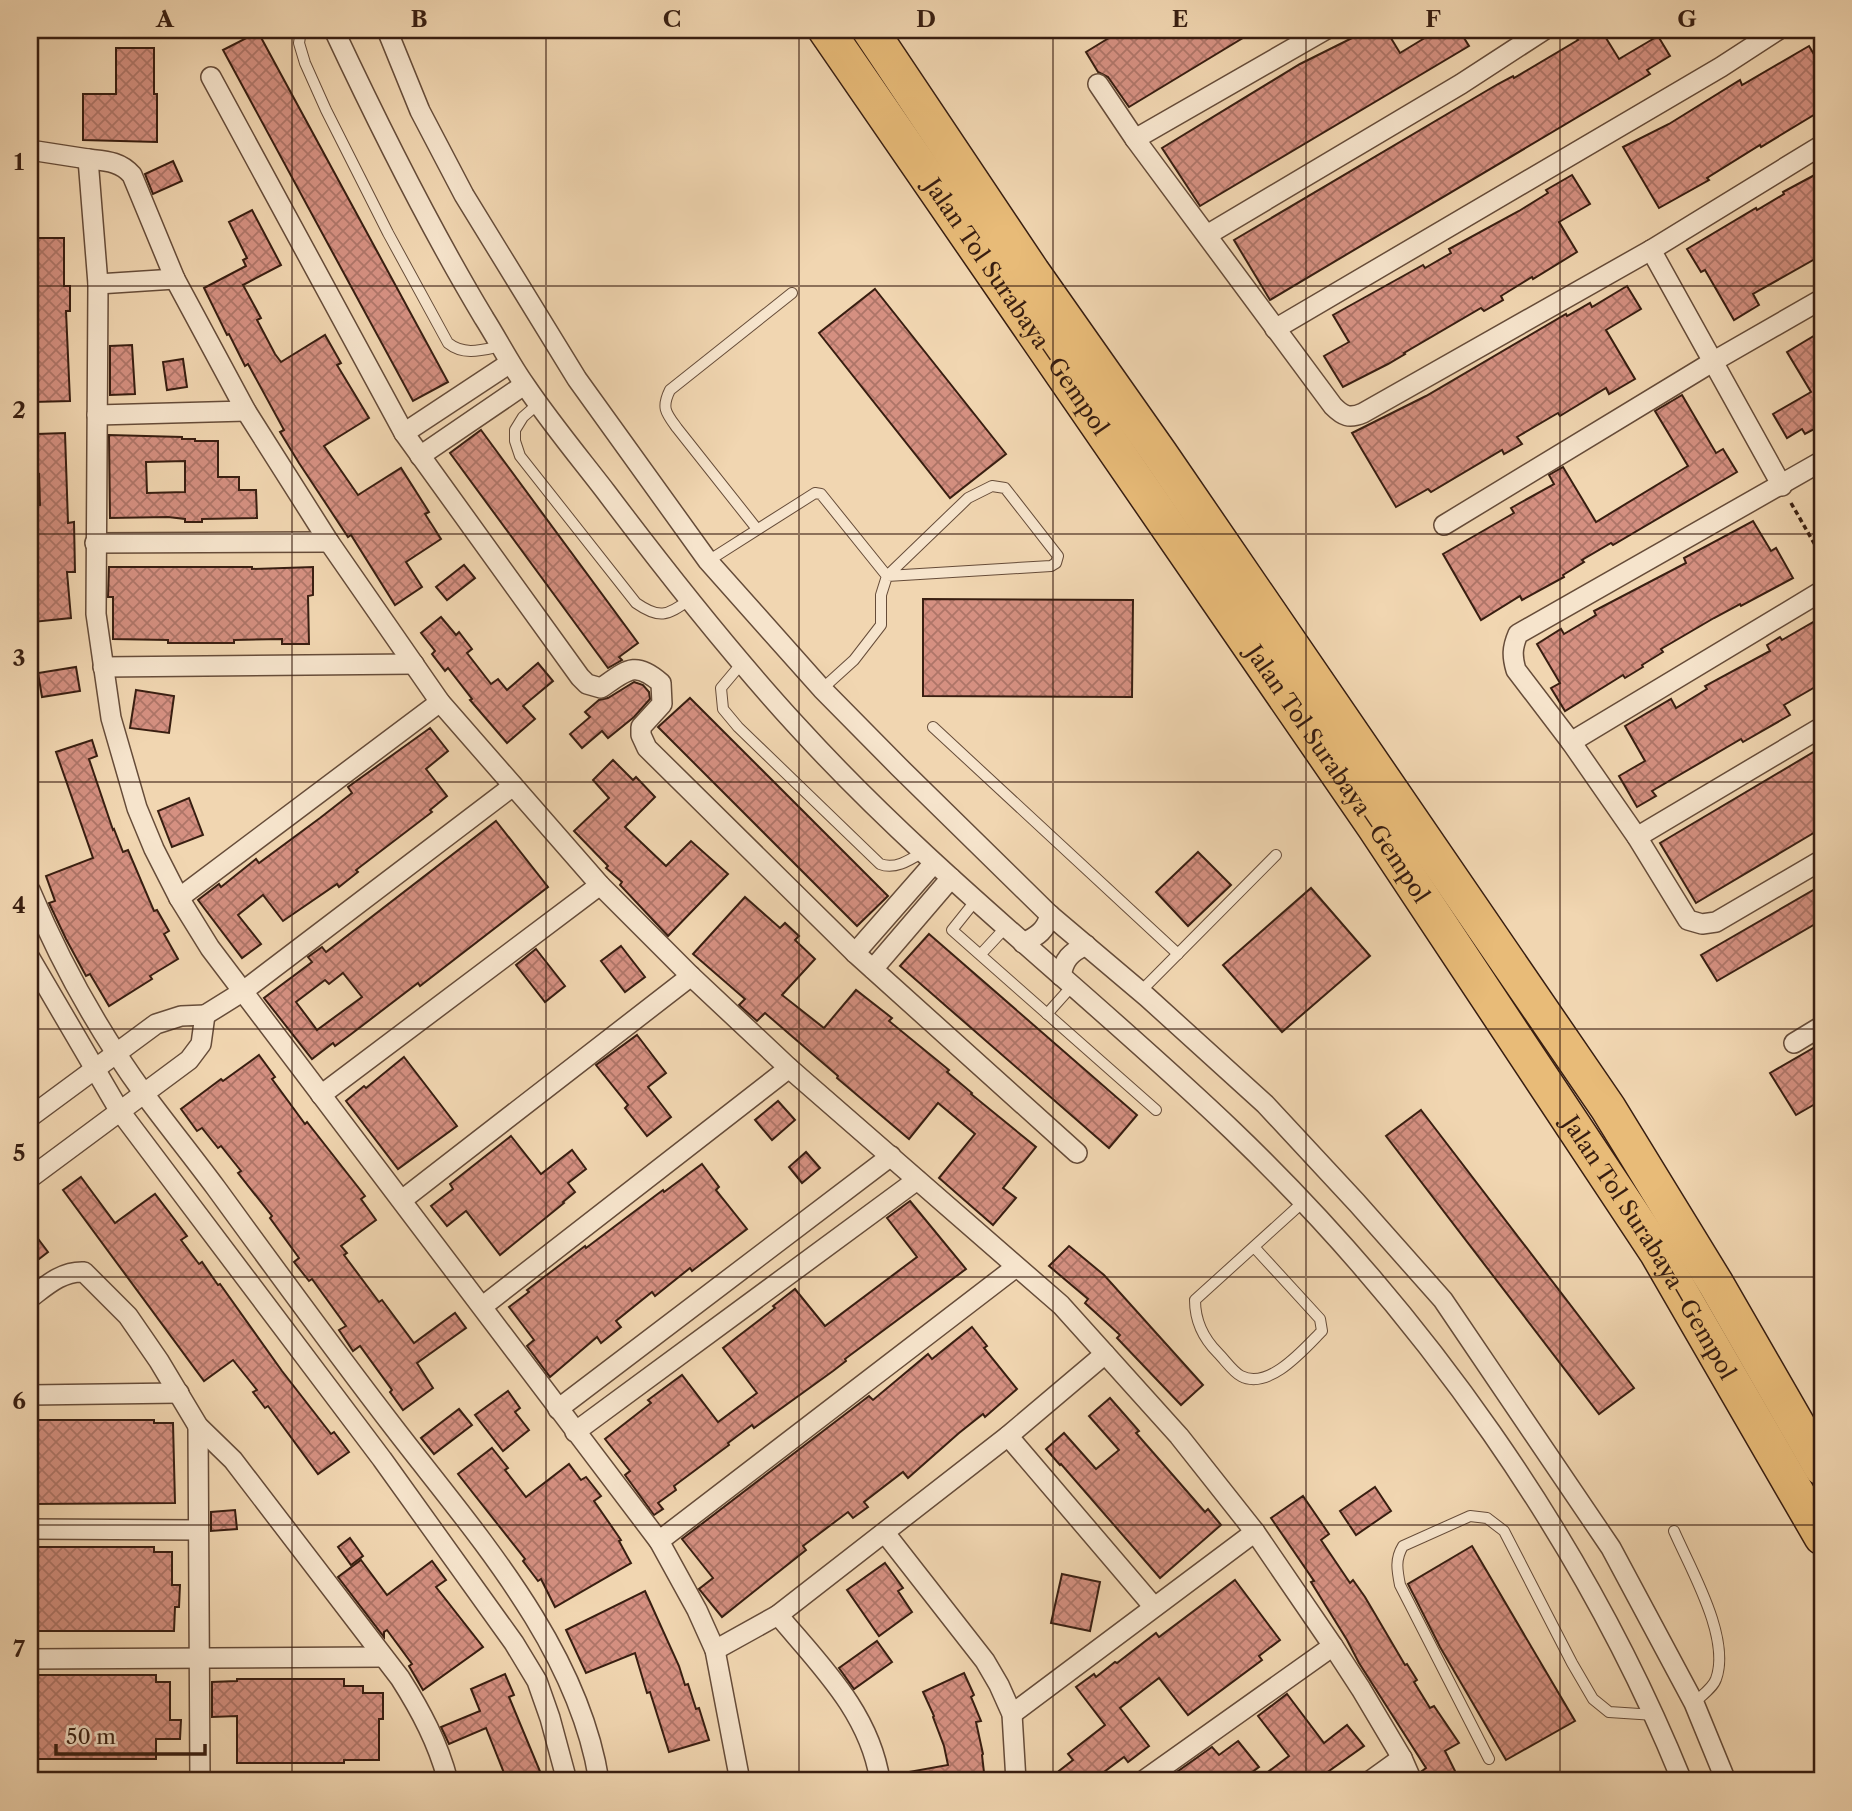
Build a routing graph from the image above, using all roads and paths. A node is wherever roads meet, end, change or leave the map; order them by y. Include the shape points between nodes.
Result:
1 (301, 30) edge
2 (334, 30) edge
3 (387, 30) edge
4 (826, 30) edge
5 (870, 30) edge
6 (1325, 30) edge
7 (1544, 30) edge
8 (1778, 30) edge
9 (211, 77) dead end
10 (1098, 84) dead end
11 (1135, 139) junction
12 (1822, 145) edge
13 (30, 150) edge
14 (88, 159) junction
15 (1208, 235) junction
16 (1651, 250) junction
17 (175, 279) junction
18 (97, 284) junction
19 (792, 293) dead end
20 (1822, 299) edge
21 (1275, 329) junction
22 (506, 354) junction
23 (1714, 361) junction
24 (524, 385) junction
25 (538, 403) junction
26 (246, 411) junction
27 (97, 415) junction
28 (404, 433) junction
29 (420, 456) junction
30 (1822, 461) edge
31 (1782, 486) junction
32 (1444, 525) dead end
33 (757, 529) junction
34 (329, 542) junction
35 (94, 543) junction
36 (1822, 556) edge
37 (708, 561) junction
38 (887, 576) junction
39 (1822, 591) edge
40 (688, 600) junction
41 (743, 663) junction
42 (414, 664) junction
43 (103, 667) junction
44 (822, 689) junction
45 (440, 702) junction
46 (933, 727) dead end
47 (1822, 727) edge
48 (1570, 742) junction
49 (513, 786) junction
50 (1637, 837) junction
51 (1276, 855) dead end
52 (929, 858) junction
53 (1822, 860) edge
54 (951, 878) junction
55 (600, 885) junction
56 (30, 890) edge
57 (179, 898) junction
58 (976, 900) junction
59 (1050, 915) junction
60 (1006, 928) junction
61 (1023, 943) junction
62 (1086, 946) junction
63 (855, 953) junction
64 (981, 954) junction
65 (1178, 954) junction
66 (30, 958) edge
67 (873, 969) junction
68 (691, 976) junction
69 (1066, 981) junction
70 (242, 992) junction
71 (1140, 992) junction
72 (1047, 1014) junction
73 (205, 1015) junction
74 (1822, 1026) edge
75 (1794, 1043) dead end
76 (117, 1052) junction
77 (95, 1068) junction
78 (789, 1068) junction
79 (144, 1093) junction
80 (321, 1095) junction
81 (119, 1110) junction
82 (1156, 1110) dead end
83 (30, 1117) edge
84 (1077, 1153) dead end
85 (891, 1156) junction
86 (30, 1178) edge
87 (917, 1180) junction
88 (402, 1200) junction
89 (1303, 1203) junction
90 (1254, 1247) junction
91 (1016, 1267) junction
92 (30, 1298) edge
93 (483, 1306) junction
94 (1105, 1354) junction
95 (179, 1393) junction
96 (30, 1395) edge
97 (558, 1409) junction
98 (198, 1426) junction
99 (575, 1432) junction
100 (1008, 1436) junction
101 (404, 1441) junction
102 (382, 1459) junction
103 (1822, 1468) edge
104 (30, 1529) edge
105 (198, 1530) junction
106 (1674, 1531) dead end
107 (1255, 1532) junction
108 (885, 1533) junction
109 (1822, 1537) edge
110 (659, 1541) junction
111 (1154, 1607) junction
112 (778, 1615) junction
113 (1333, 1646) junction
114 (715, 1650) junction
115 (382, 1657) junction
116 (200, 1658) junction
117 (30, 1659) edge
118 (1694, 1703) junction
119 (1013, 1714) junction
120 (1655, 1716) junction
121 (1402, 1758) junction
122 (1489, 1759) dead end
123 (200, 1781) edge
124 (448, 1781) edge
125 (567, 1781) edge
126 (599, 1781) edge
127 (740, 1781) edge
128 (880, 1781) edge
129 (1016, 1781) edge
130 (1143, 1781) edge
131 (1370, 1781) edge
132 (1412, 1781) edge
133 (1682, 1781) edge
134 (1726, 1781) edge

1 - 22 lane via 299,43 305,63 326,110 448,343 466,352
2 - 22 street via 406,180
3 - 37 street via 420,111 464,195 577,379
4 - 109 highway, Jalan Tol Surabaya–Gempol via 1375,827 1657,1252
5 - 103 highway, Jalan Tol Surabaya–Gempol via 1608,1108
6 - 11 street
7 - 15 street
8 - 21 street
9 - 28 street
10 - 11 street
11 - 15 street
12 - 16 street
13 - 14 street
14 - 17 street via 116,162 132,176
14 - 18 street
15 - 21 street
16 - 21 street via 1354,417 1341,415
16 - 23 street
17 - 18 street
17 - 26 street
18 - 27 street
19 - 33 lane via 670,390 665,401 666,412 677,428
20 - 23 street
22 - 24 street
22 - 28 street
23 - 31 street
23 - 32 street
24 - 25 street
24 - 29 street
25 - 40 street
25 - 40 lane via 515,430 520,456 636,603 661,615
26 - 27 street
26 - 34 street
27 - 35 street
28 - 29 street
29 - 63 street via 587,684 601,688 635,669 648,671 662,683 662,704 641,727 647,748
30 - 31 street
31 - 36 path
31 - 48 street via 1518,634 1513,647 1516,670
33 - 37 lane
33 - 38 lane via 810,495 821,494
34 - 35 street
34 - 42 street
35 - 43 street
37 - 44 street
38 - 38 lane via 1051,566 1058,556 1005,488 992,486 968,498
38 - 44 lane via 881,595 881,625 854,660
39 - 48 street
40 - 41 street
41 - 52 street via 800,729
41 - 52 lane via 721,688 723,709 738,727 880,864
42 - 43 street
42 - 45 street
43 - 57 street via 111,718 137,808
44 - 59 street
45 - 49 street
45 - 57 street
46 - 65 lane
47 - 50 street
48 - 50 street
49 - 55 street
49 - 70 street
50 - 53 street via 1688,920 1702,924 1716,922
51 - 65 lane
52 - 54 street
52 - 63 street
54 - 58 street
54 - 67 street
55 - 68 street
55 - 80 street
56 - 76 street via 47,930
57 - 70 street
58 - 60 street
58 - 64 lane via 952,930
59 - 61 street via 1038,936
59 - 62 street
60 - 61 street
60 - 64 lane
61 - 69 street
62 - 69 street via 1063,962
62 - 71 street
63 - 67 street
64 - 72 lane
65 - 71 lane
66 - 77 street
67 - 84 street
68 - 78 street
68 - 88 street
69 - 72 lane
69 - 89 street via 1234,1132
70 - 73 street
70 - 80 street
71 - 118 street via 1265,1104 1443,1300 1611,1548
72 - 82 lane
73 - 76 street via 156,1024
73 - 79 street via 201,1044 189,1059
74 - 75 street
76 - 77 street
76 - 79 street
77 - 81 street
77 - 83 street
78 - 85 street
78 - 93 street
79 - 81 street
79 - 101 street
80 - 88 street
81 - 86 street
81 - 102 street
85 - 87 street
85 - 97 street
87 - 91 street
87 - 99 street
88 - 93 street
89 - 90 lane
89 - 120 street via 1356,1258 1520,1476 1597,1603
90 - 90 lane via 1195,1300 1195,1319 1211,1346 1240,1376 1254,1380 1297,1357 1322,1331 1320,1318
91 - 94 street via 1061,1305
91 - 110 street
92 - 95 street via 71,1271 84,1272 128,1315
93 - 97 street
94 - 100 street
94 - 107 street via 1179,1436
95 - 96 street
95 - 98 street
97 - 99 street
98 - 105 street
98 - 115 street via 233,1460
99 - 110 street
100 - 108 street
100 - 111 street
101 - 102 street
101 - 126 street via 540,1625 588,1734
102 - 125 street via 537,1681
104 - 105 street
105 - 116 street
106 - 118 lane via 1720,1647 1715,1682
107 - 111 street
107 - 113 street
108 - 112 street
108 - 119 street via 985,1661
110 - 114 street
111 - 119 street
112 - 114 street
112 - 128 street via 850,1702 873,1749
113 - 121 street
113 - 130 street
114 - 127 street
115 - 116 street
115 - 124 street via 422,1712
116 - 117 street
116 - 123 street
118 - 134 street
119 - 129 street
120 - 122 lane via 1609,1712 1593,1699 1504,1531 1488,1518 1470,1516 1403,1546 1397,1570 1400,1585
120 - 133 street
121 - 131 street
121 - 132 street

